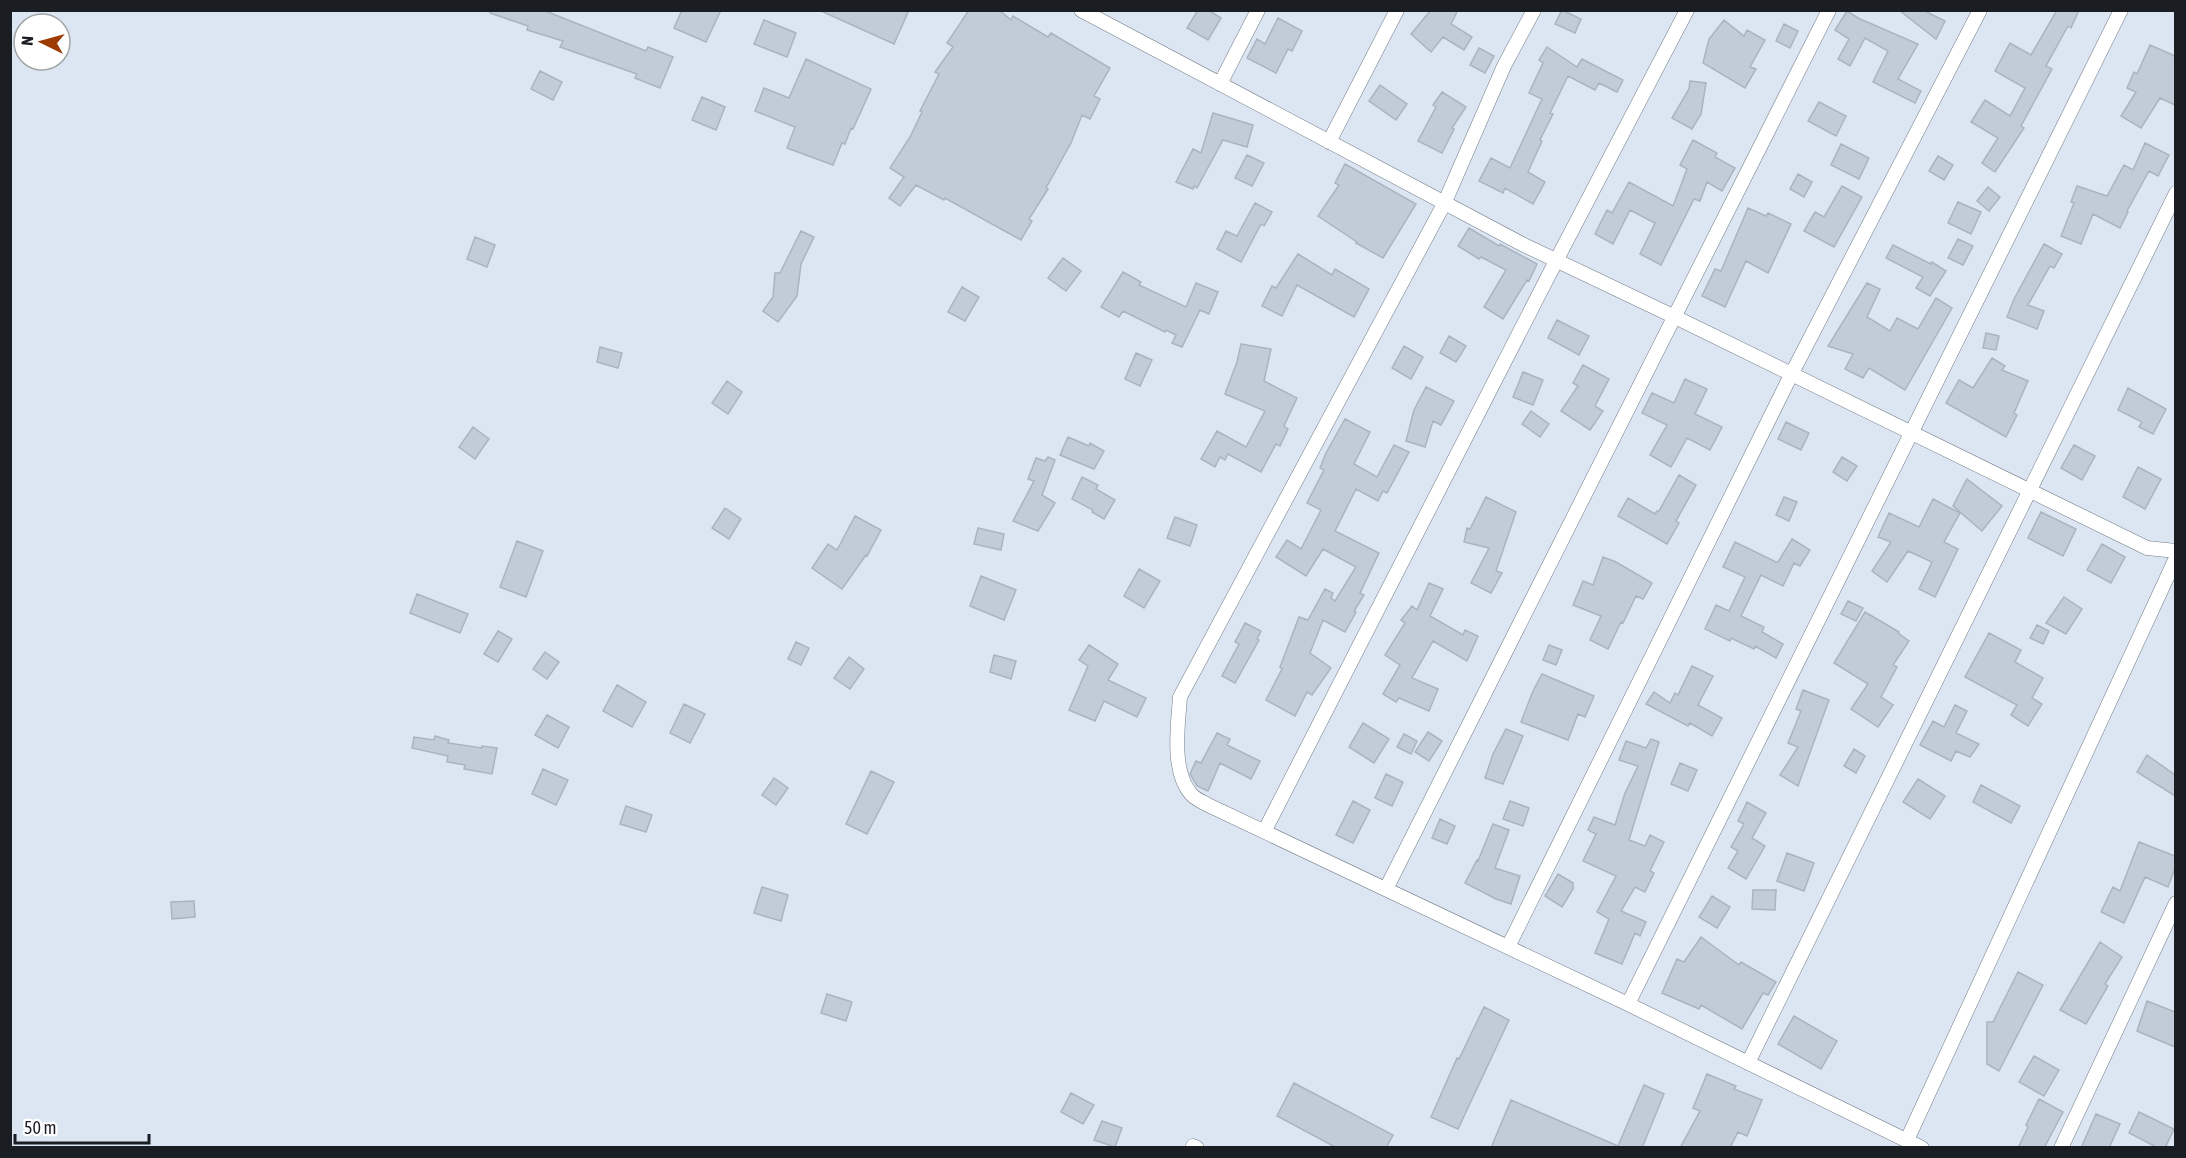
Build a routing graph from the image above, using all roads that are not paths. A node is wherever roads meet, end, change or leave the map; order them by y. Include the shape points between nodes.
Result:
1 (1258, 10) edge
2 (1398, 10) edge
3 (1534, 10) edge
4 (1687, 10) edge
5 (1829, 10) edge
6 (1980, 10) edge
7 (2121, 10) edge
8 (1089, 12) edge
9 (1220, 84) junction
10 (1329, 142) junction
11 (2175, 193) edge
12 (1444, 204) junction
13 (1556, 261) junction
14 (1675, 317) junction
15 (1791, 375) junction
16 (1910, 433) junction
17 (2028, 490) junction
18 (2175, 551) edge
19 (2175, 558) edge
20 (1265, 830) junction
21 (1386, 889) junction
22 (2175, 903) edge
23 (1508, 947) junction
24 (1628, 1004) junction
25 (1748, 1063) junction
26 (1907, 1140) junction
27 (1922, 1148) edge
28 (2061, 1148) edge

1 - 9 street
2 - 10 street
3 - 12 street via 1504,66
4 - 13 street
5 - 14 street
6 - 15 street
7 - 16 street
8 - 9 street
9 - 10 street
10 - 12 street
11 - 17 street
12 - 13 street
12 - 20 street via 1180,697 1180,773 1192,795
13 - 14 street
13 - 20 street
14 - 15 street
14 - 21 street
15 - 16 street
15 - 23 street
16 - 17 street
16 - 24 street
17 - 18 street via 2147,548
17 - 25 street
19 - 26 street
20 - 21 street
21 - 23 street
22 - 28 street
23 - 24 street
24 - 25 street
25 - 26 street
26 - 27 street

